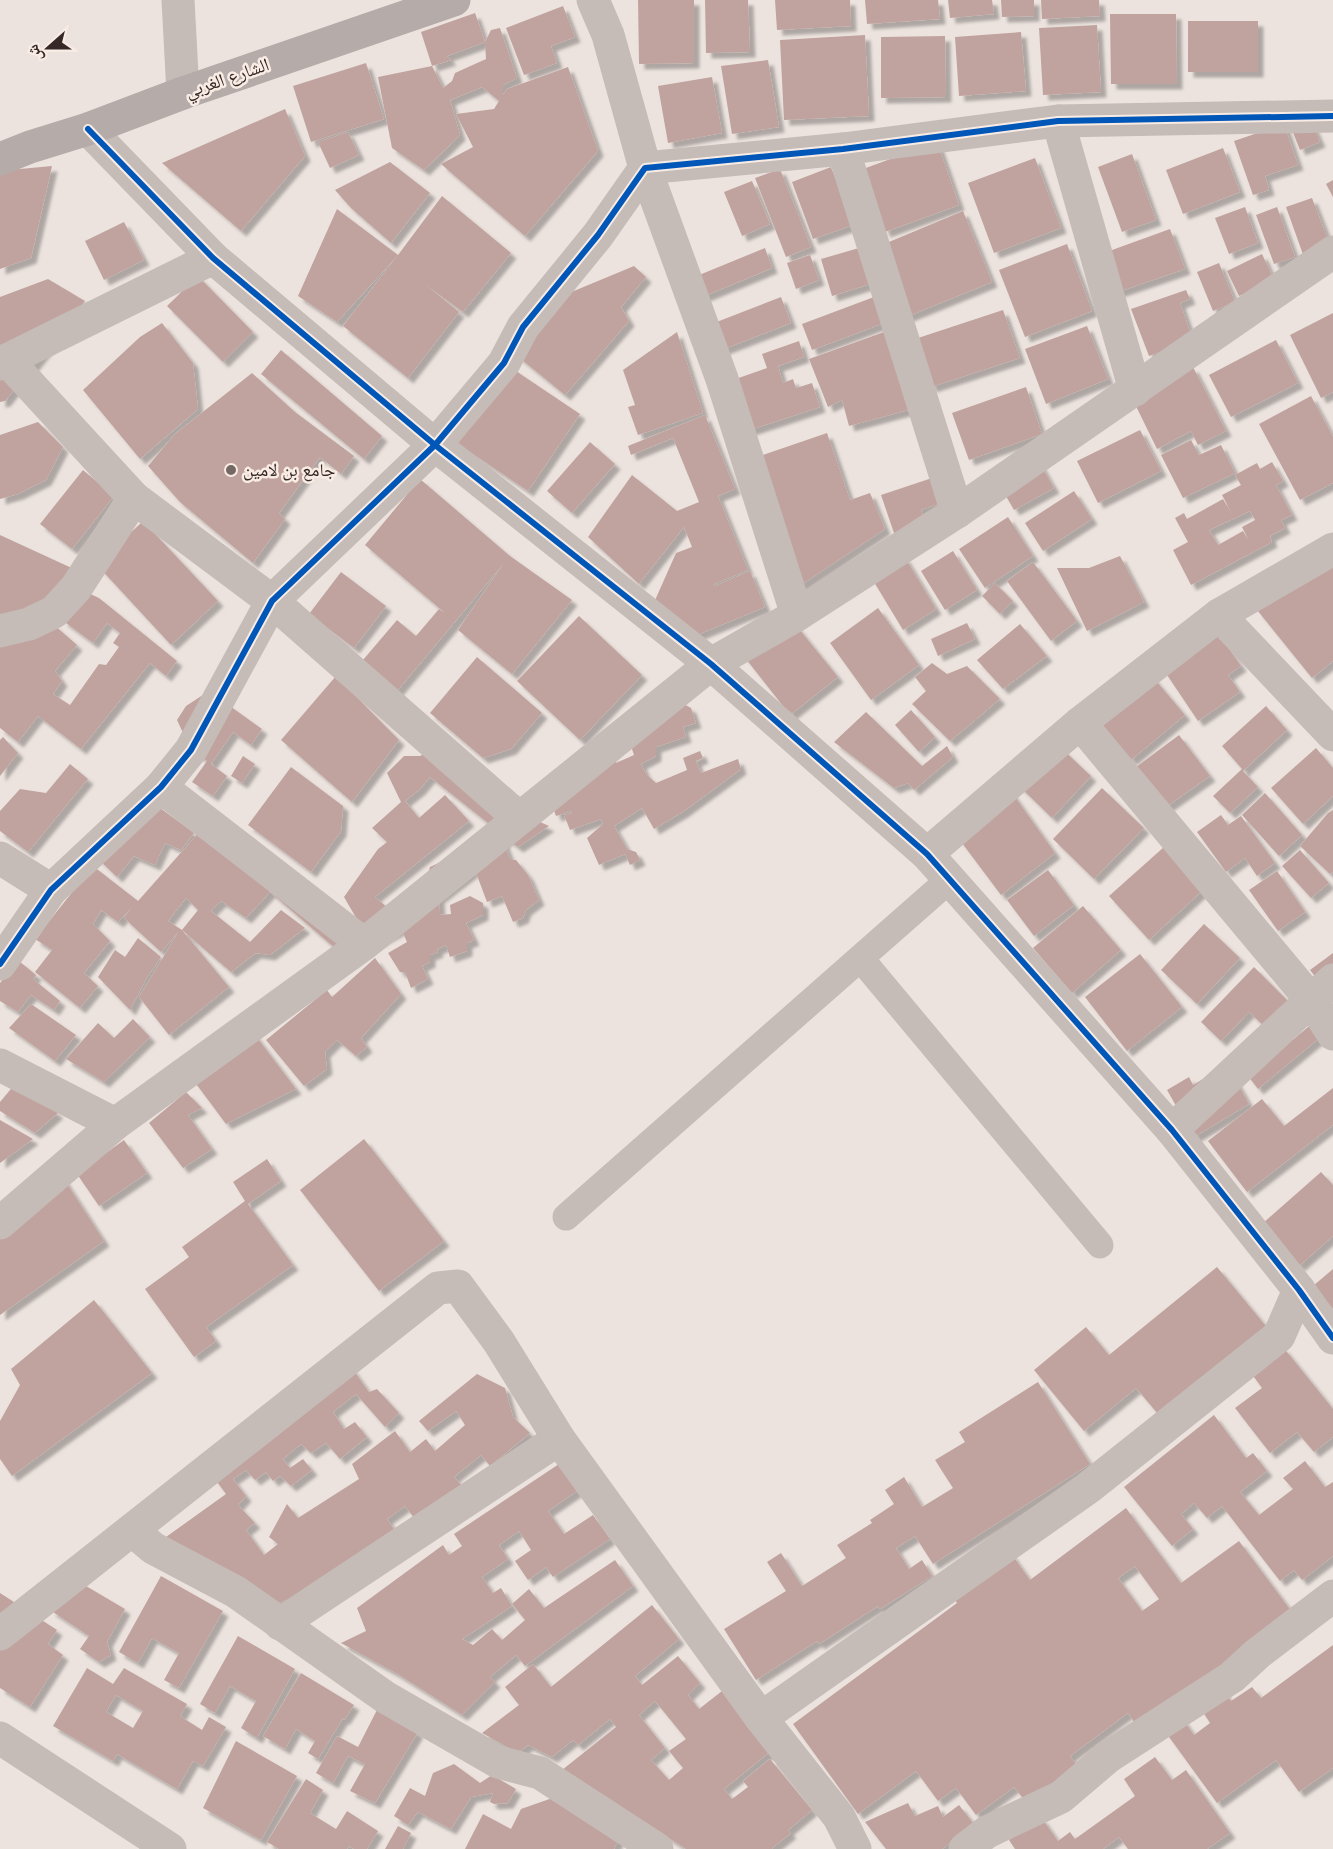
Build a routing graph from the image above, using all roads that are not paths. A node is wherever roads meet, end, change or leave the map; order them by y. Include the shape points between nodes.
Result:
1 (178, 0) edge
2 (454, 0) edge
3 (593, 0) edge
4 (183, 93) junction
5 (1333, 116) edge
6 (1058, 121) junction
7 (88, 129) junction
8 (843, 150) junction
9 (0, 159) edge
10 (645, 168) junction
11 (1333, 252) edge
12 (213, 258) junction
13 (4, 362) edge
14 (1135, 390) junction
15 (435, 445) junction
16 (134, 498) junction
17 (957, 512) junction
18 (1333, 549) edge
19 (272, 601) junction
20 (797, 615) junction
21 (1219, 615) junction
22 (0, 631) edge
23 (711, 664) junction
24 (1080, 723) junction
25 (1333, 735) edge
26 (161, 787) junction
27 (519, 818) junction
28 (927, 854) junction
29 (0, 858) edge
30 (949, 880) junction
31 (51, 890) junction
32 (364, 944) junction
33 (861, 959) junction
34 (0, 964) edge
35 (1322, 990) edge
36 (1333, 1034) edge
37 (0, 1065) edge
38 (116, 1124) junction
39 (1172, 1130) junction
40 (566, 1217) dead end
41 (0, 1223) edge
42 (1100, 1245) dead end
43 (1299, 1290) junction
44 (1333, 1338) edge
45 (559, 1438) junction
46 (132, 1530) junction
47 (1333, 1596) edge
48 (280, 1624) junction
49 (0, 1634) edge
50 (761, 1718) junction
51 (0, 1738) edge
52 (170, 1849) edge
53 (657, 1849) edge
54 (855, 1849) edge
55 (965, 1849) edge

1 - 4 street
2 - 4 street, الشارع الغربي
3 - 10 street via 608,35
4 - 7 street, الشارع الغربي
5 - 6 street
6 - 8 street
6 - 14 street
7 - 9 street, الشارع الغربي
7 - 12 street
8 - 10 street
8 - 17 street
10 - 15 street via 598,235 523,327 504,363
10 - 20 street via 722,379
11 - 14 street
12 - 13 street
12 - 15 street
13 - 16 street
14 - 17 street
15 - 19 street
15 - 23 street
16 - 19 street
16 - 22 street via 76,588 54,612 29,624
17 - 20 street
18 - 21 street
19 - 26 street via 191,750
19 - 27 street
20 - 23 street
21 - 24 street
21 - 25 street
23 - 27 street
23 - 28 street
24 - 28 street
24 - 35 street
26 - 31 street
26 - 32 street
27 - 32 street
28 - 30 street
29 - 31 street
30 - 33 lane
30 - 39 street
31 - 34 street
32 - 38 street
33 - 40 lane
33 - 42 lane
35 - 36 street
35 - 39 street
37 - 38 street
38 - 41 street
39 - 43 street
43 - 44 street
43 - 50 street via 1279,1336 1088,1488
45 - 46 street via 499,1342 458,1286 438,1288
45 - 48 street
45 - 50 street
46 - 48 street via 153,1548 236,1592
46 - 49 street
47 - 55 street via 1232,1677 1108,1757 1060,1797 987,1832
48 - 53 street via 385,1696 498,1762 540,1773
50 - 54 street via 839,1817
51 - 52 street

